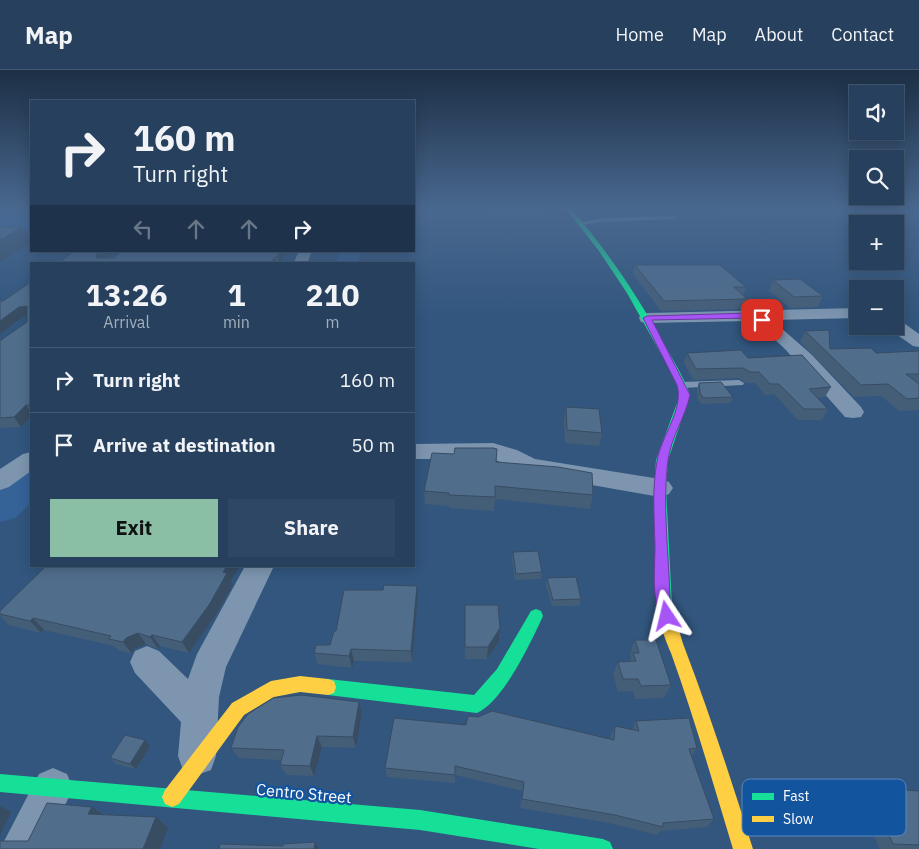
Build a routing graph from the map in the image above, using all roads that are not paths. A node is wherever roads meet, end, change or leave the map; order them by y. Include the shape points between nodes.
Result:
1 (598, 245) edge
2 (849, 313) edge
3 (751, 315) junction
4 (647, 318) junction
5 (904, 331) edge
6 (919, 342) edge
7 (739, 383) dead end
8 (682, 385) junction
9 (853, 412) dead end
10 (415, 452) edge
11 (30, 461) edge
12 (0, 481) edge
13 (660, 488) junction
14 (259, 567) edge
15 (536, 616) dead end
16 (147, 662) dead end
17 (200, 716) junction
18 (197, 762) junction
19 (0, 783) edge
20 (53, 788) junction
21 (172, 797) junction
22 (22, 849) edge
23 (603, 849) edge
24 (743, 849) edge

1 - 4 street
2 - 3 street
3 - 4 street
3 - 9 street via 779,335
4 - 8 street
5 - 6 street
7 - 8 lane
8 - 13 street via 684,400 662,460
10 - 13 street via 493,451 529,466
11 - 12 street
13 - 24 street via 663,599
14 - 17 street via 209,665
15 - 18 street via 494,688 477,704 300,684 271,689 238,709
16 - 17 street
17 - 18 street
18 - 21 street
19 - 20 street, Centro Street
20 - 21 street, Centro Street
20 - 22 street
21 - 23 street, Centro Street via 420,820

